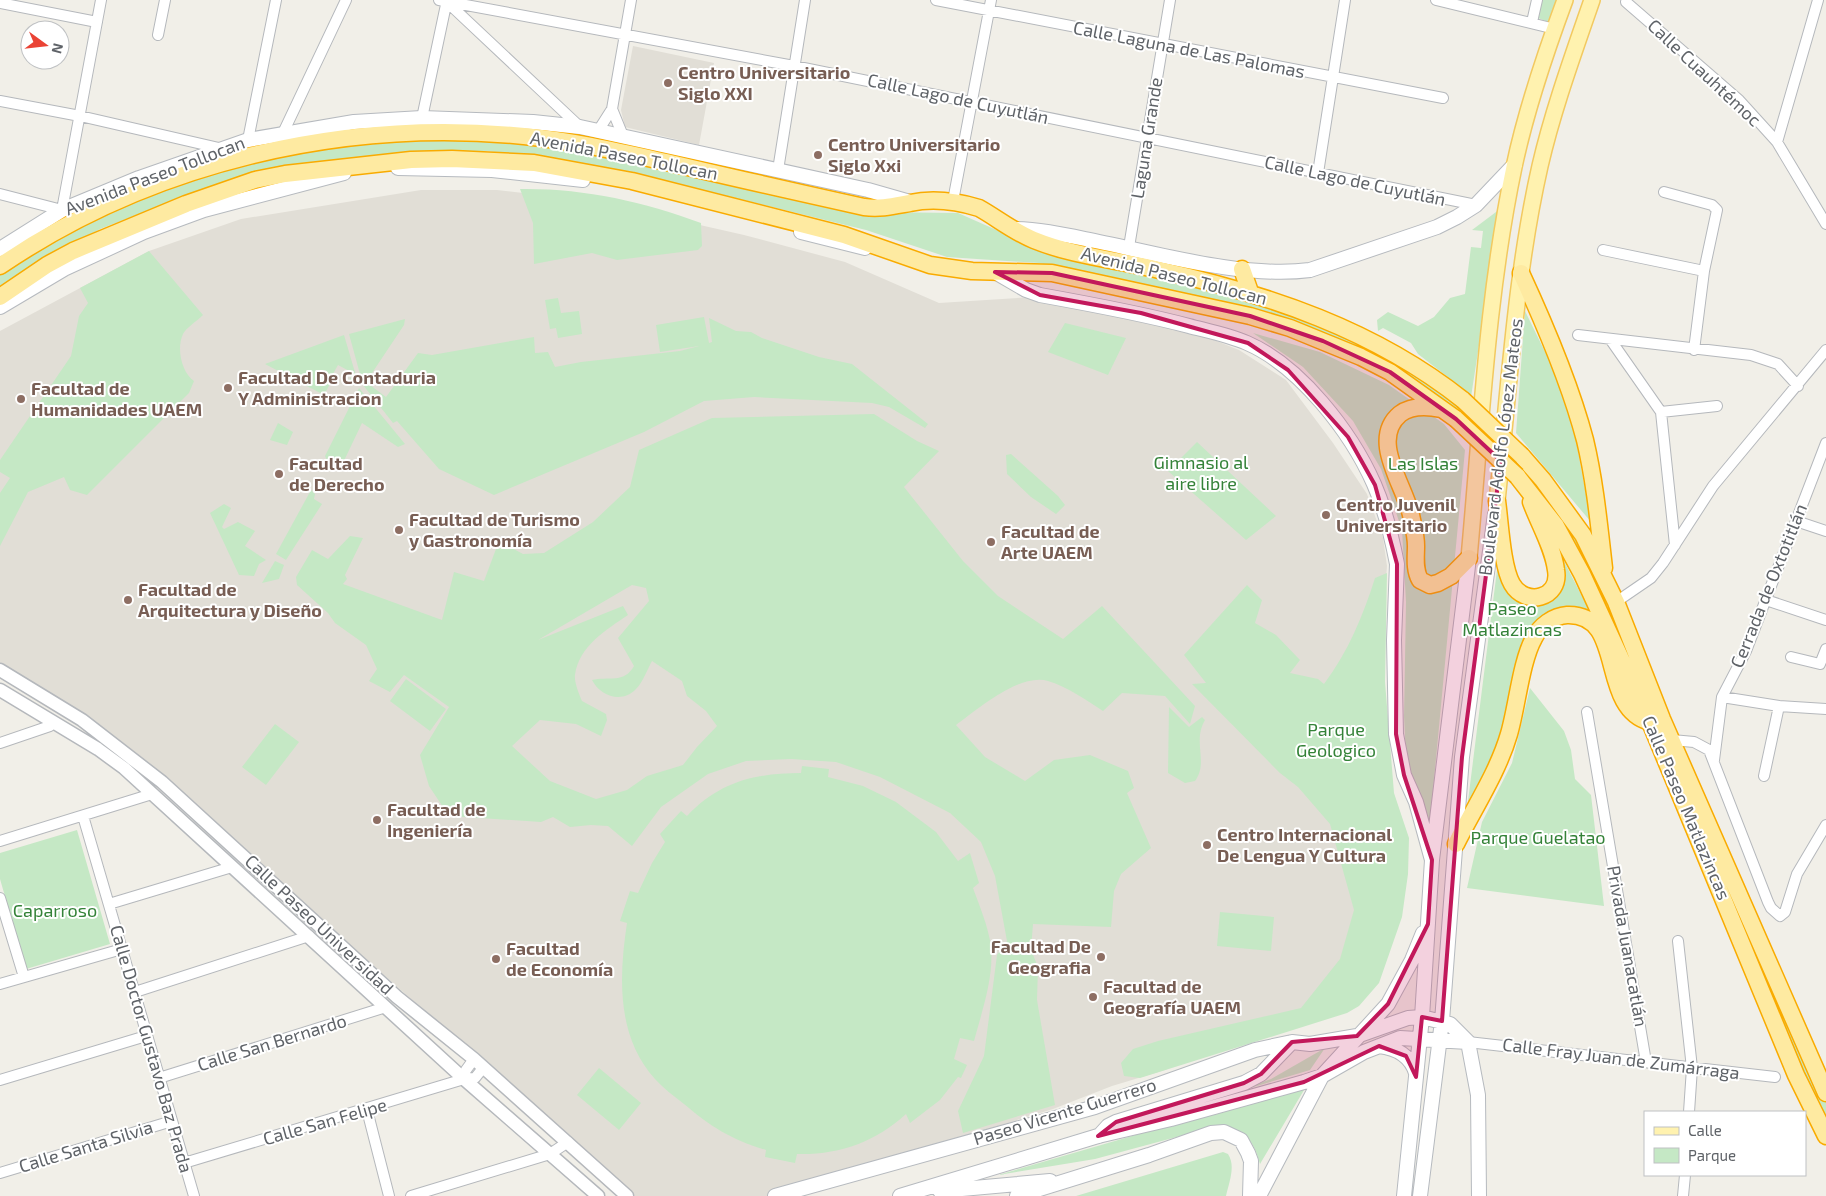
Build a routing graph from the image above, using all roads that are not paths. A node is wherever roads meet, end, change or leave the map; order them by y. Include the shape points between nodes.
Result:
1 (101, 0) edge
2 (165, 0) edge
3 (276, 0) edge
4 (346, 0) edge
5 (444, 0) edge
6 (632, 0) edge
7 (805, 0) edge
8 (936, 0) edge
9 (991, 0) edge
10 (1170, 0) edge
11 (1345, 0) edge
12 (1436, 0) edge
13 (1538, 0) edge
14 (1566, 0) edge
15 (1592, 0) edge
16 (1818, 0) edge
17 (1626, 2) dead end
18 (0, 4) edge
19 (989, 11) junction
20 (97, 22) junction
21 (1532, 22) junction
22 (1555, 29) junction
23 (625, 33) junction
24 (158, 35) dead end
25 (1162, 45) junction
26 (794, 66) junction
27 (1333, 78) junction
28 (1443, 98) dead end
29 (0, 101) edge
30 (972, 102) junction
31 (612, 109) junction
32 (80, 116) junction
33 (422, 118) junction
34 (580, 127) junction
35 (526, 129) junction
36 (598, 131) junction
37 (283, 133) junction
38 (623, 136) junction
39 (1147, 138) junction
40 (248, 140) junction
41 (1777, 142) junction
42 (219, 148) junction
43 (1515, 164) junction
44 (778, 170) junction
45 (1318, 173) junction
46 (1664, 192) dead end
47 (0, 194) edge
48 (953, 201) junction
49 (910, 202) junction
50 (1476, 205) junction
51 (62, 210) junction
52 (1826, 224) edge
53 (1012, 229) junction
54 (1129, 247) junction
55 (0, 249) edge
56 (1603, 250) dead end
57 (0, 266) edge
58 (1242, 270) junction
59 (995, 272) junction
60 (1704, 272) junction
61 (1521, 273) junction
62 (1250, 292) junction
63 (3, 302) edge
64 (1578, 335) dead end
65 (1610, 339) junction
66 (1694, 350) junction
67 (1826, 350) edge
68 (1798, 386) junction
69 (1716, 406) dead end
70 (1661, 412) junction
71 (1450, 414) junction
72 (1826, 443) edge
73 (1527, 490) junction
74 (1497, 501) junction
75 (1796, 521) junction
76 (1826, 531) edge
77 (1674, 545) junction
78 (1469, 558) junction
79 (1606, 580) junction
80 (1766, 600) junction
81 (1616, 602) junction
82 (1826, 620) edge
83 (1826, 649) edge
84 (1791, 657) dead end
85 (1623, 662) junction
86 (0, 670) edge
87 (1616, 680) junction
88 (0, 690) edge
89 (1722, 697) junction
90 (1779, 706) junction
91 (1826, 709) edge
92 (1587, 712) dead end
93 (1650, 722) junction
94 (50, 726) dead end
95 (1672, 740) junction
96 (0, 743) edge
97 (1714, 760) junction
98 (1764, 776) dead end
99 (152, 794) junction
100 (82, 816) junction
101 (1826, 825) edge
102 (0, 841) edge
103 (1456, 844) junction
104 (1432, 860) junction
105 (232, 867) junction
106 (0, 898) edge
107 (109, 904) junction
108 (1428, 924) junction
109 (308, 936) junction
110 (1678, 941) dead end
111 (122, 949) junction
112 (24, 977) junction
113 (0, 984) edge
114 (135, 992) junction
115 (386, 1007) junction
116 (1422, 1017) junction
117 (1442, 1021) junction
118 (146, 1036) junction
119 (1356, 1036) junction
120 (1419, 1038) junction
121 (1439, 1041) junction
122 (1292, 1042) junction
123 (1468, 1042) junction
124 (1379, 1046) junction
125 (1646, 1062) junction
126 (479, 1064) junction
127 (1692, 1068) junction
128 (1322, 1076) junction
129 (1416, 1077) junction
130 (1775, 1077) dead end
131 (159, 1078) junction
132 (464, 1079) junction
133 (0, 1080) edge
134 (1826, 1093) edge
135 (366, 1110) junction
136 (1689, 1111) edge
137 (172, 1121) junction
138 (1098, 1136) junction
139 (1826, 1136) edge
140 (568, 1142) junction
141 (550, 1154) junction
142 (184, 1163) junction
143 (0, 1173) edge
144 (1685, 1176) edge
145 (1070, 1180) junction
146 (904, 1195) edge
147 (194, 1196) edge
148 (389, 1196) edge
149 (411, 1196) edge
150 (598, 1196) edge
151 (627, 1196) edge
152 (775, 1196) edge
153 (1016, 1196) edge
154 (1250, 1196) edge
155 (1259, 1196) edge
156 (1404, 1196) edge
157 (1420, 1196) edge
158 (1479, 1196) edge
159 (1684, 1196) edge

1 - 20 street
2 - 24 street
3 - 40 street
4 - 37 street
5 - 23 street, Calle Lago de Cuyutlán
5 - 33 street
5 - 34 street
6 - 23 street
7 - 26 street
8 - 19 street, Calle Laguna de Las Palomas
9 - 19 street
10 - 25 street, Laguna Grande
11 - 27 street
12 - 21 street
13 - 21 street
14 - 22 main road, Boulevard Adolfo López Mateos
15 - 61 main road, Boulevard Adolfo López Mateos via 1555,108 1540,166
16 - 41 street
17 - 41 street, Calle Cuauhtémoc via 1739,100
18 - 20 street
19 - 25 street, Calle Laguna de Las Palomas
19 - 30 street
20 - 32 street
21 - 22 street
22 - 43 main road, Boulevard Adolfo López Mateos
23 - 26 street, Calle Lago de Cuyutlán
23 - 31 street
25 - 27 street, Calle Laguna de Las Palomas
25 - 39 street, Laguna Grande
26 - 30 street, Calle Lago de Cuyutlán
26 - 44 street
27 - 28 street, Calle Laguna de Las Palomas
27 - 45 street
29 - 32 street
30 - 39 street, Calle Lago de Cuyutlán
30 - 48 street
31 - 36 street
31 - 38 street
32 - 42 street
32 - 51 street
33 - 35 main road, Avenida Paseo Tollocan
33 - 37 main road, Avenida Paseo Tollocan via 354,122
34 - 35 main road, Avenida Paseo Tollocan
34 - 36 main road, Avenida Paseo Tollocan
35 - 49 highway, Avenida Paseo Tollocan via 864,207 887,208
35 - 57 highway, Avenida Paseo Tollocan via 386,135 295,146 242,158 155,186 87,215 46,236
36 - 38 main road, Avenida Paseo Tollocan
37 - 40 main road, Avenida Paseo Tollocan
38 - 44 main road, Avenida Paseo Tollocan
39 - 45 street, Calle Lago de Cuyutlán
39 - 54 street, Laguna Grande
40 - 42 main road, Avenida Paseo Tollocan
41 - 52 street, Calle Cuauhtémoc
42 - 51 main road, Avenida Paseo Tollocan
43 - 50 main road
43 - 78 main road, Boulevard Adolfo López Mateos via 1488,344
44 - 49 main road, Avenida Paseo Tollocan
45 - 50 street, Calle Lago de Cuyutlán
46 - 60 street via 1712,205 1717,210
47 - 51 street
48 - 49 highway, Avenida Paseo Tollocan
48 - 53 highway, Avenida Paseo Tollocan via 978,208
50 - 58 main road via 1436,227 1310,270 1290,273
51 - 55 main road, Avenida Paseo Tollocan
53 - 54 main road via 1048,232
53 - 62 highway, Avenida Paseo Tollocan via 1050,246
54 - 58 main road
56 - 60 street
58 - 62 highway
59 - 63 highway, Avenida Paseo Tollocan via 930,265 844,235 594,173 494,160 411,160 285,174 221,190 73,251 47,265
59 - 71 highway, Avenida Paseo Tollocan via 1052,274 1250,316 1290,328 1390,372
59 - 104 main road via 1040,295 1141,313 1248,343 1288,370 1329,412 1348,437 1375,485 1397,564 1394,640 1396,734 1404,775 1424,827
60 - 66 street
61 - 74 main road, Boulevard Adolfo López Mateos
61 - 79 highway via 1572,398 1584,440 1594,482
62 - 79 highway, Avenida Paseo Tollocan, bridge via 1316,316 1389,350 1432,375 1463,400 1543,480 1583,535
64 - 65 street
65 - 66 street
65 - 70 street
66 - 68 street via 1766,359 1778,364
67 - 68 street
68 - 77 street via 1714,486
69 - 70 street
70 - 77 street
71 - 73 highway, Avenida Paseo Tollocan, bridge via 1517,476
71 - 78 highway via 1416,407 1403,412 1390,426 1388,449 1409,505 1416,545 1415,564 1420,580 1430,585 1443,582
72 - 75 street, Cerrada de Oxtotitlán
73 - 74 highway via 1556,569 1554,587 1544,597 1524,596 1511,582
73 - 85 highway, Calle Paseo Matlazincas via 1556,526
74 - 103 main road, Boulevard Adolfo López Mateos via 1463,748
75 - 76 street
75 - 80 street, Cerrada de Oxtotitlán
77 - 81 street via 1650,578
78 - 104 main road, Boulevard Adolfo López Mateos
79 - 81 highway, Calle Paseo Matlazincas
80 - 82 street
80 - 89 street, Cerrada de Oxtotitlán via 1746,651
81 - 95 highway, Calle Paseo Matlazincas
83 - 84 street via 1820,664
85 - 87 highway
85 - 93 highway, Calle Paseo Matlazincas
86 - 126 street, Calle Paseo Universidad via 82,720 162,782 397,997
87 - 93 highway via 1627,707
87 - 103 highway via 1601,633 1593,623 1568,615 1543,626 1530,645 1509,735
88 - 99 street, Calle Paseo Universidad via 98,749
89 - 90 street
89 - 97 street, Cerrada de Oxtotitlán
90 - 91 street
90 - 98 street
92 - 125 street, Privada Juanacatlán
93 - 139 highway, Calle Paseo Matlazincas via 1796,1075
94 - 96 street
95 - 97 street via 1702,745
95 - 134 highway, Calle Paseo Matlazincas
97 - 101 street via 1768,902 1780,916 1785,912 1797,874
99 - 100 street
99 - 105 street, Calle Paseo Universidad
100 - 102 street
100 - 107 street, Calle Doctor Gustavo Baz Prada
103 - 117 main road, Boulevard Adolfo López Mateos
104 - 108 main road, Boulevard Adolfo López Mateos
105 - 107 street
105 - 109 street, Calle Paseo Universidad
106 - 112 street
107 - 111 street, Calle Doctor Gustavo Baz Prada
108 - 116 main road, Boulevard Adolfo López Mateos
108 - 119 main road via 1388,1004
109 - 114 street
109 - 115 street, Calle Paseo Universidad
110 - 127 street
111 - 112 street
111 - 114 street, Calle Doctor Gustavo Baz Prada
112 - 113 street
114 - 118 street, Calle Doctor Gustavo Baz Prada
115 - 131 street, Calle San Bernardo
115 - 132 street, Calle Paseo Universidad
116 - 117 main road, Paseo Vicente Guerrero
116 - 119 main road, Paseo Vicente Guerrero via 1408,1018
116 - 120 main road, Boulevard Adolfo López Mateos
117 - 121 main road, Boulevard Adolfo López Mateos
117 - 123 main road via 1450,1024
118 - 131 street, Calle Doctor Gustavo Baz Prada
118 - 133 street
119 - 122 main road, Paseo Vicente Guerrero via 1310,1044
119 - 128 main road
120 - 121 main road, Paseo Vicente Guerrero
120 - 124 main road, Paseo Vicente Guerrero via 1400,1038
120 - 129 main road, Boulevard Adolfo López Mateos
121 - 123 main road, Paseo Vicente Guerrero
121 - 157 main road, Boulevard Adolfo López Mateos
122 - 138 main road via 1261,1074 1244,1083 1116,1122
122 - 152 main road, Paseo Vicente Guerrero via 1255,1050 1095,1107
123 - 125 street, Calle Fray Juan de Zumárraga
123 - 158 main road via 1478,1095
124 - 128 main road, Paseo Vicente Guerrero
124 - 129 main road via 1392,1048 1406,1056
125 - 127 street, Calle Fray Juan de Zumárraga
126 - 132 street via 466,1070
126 - 140 street, Calle Paseo Universidad
127 - 130 street, Calle Fray Juan de Zumárraga
127 - 136 street
128 - 138 main road, Paseo Vicente Guerrero via 1171,1120
128 - 155 main road
129 - 156 main road, Boulevard Adolfo López Mateos
131 - 137 street, Calle Doctor Gustavo Baz Prada
132 - 135 street, Calle San Felipe
132 - 141 street, Calle Paseo Universidad
135 - 142 street, Calle San Felipe
135 - 148 street
137 - 142 street, Calle Doctor Gustavo Baz Prada
137 - 143 street, Calle Santa Silvia
138 - 146 main road, Paseo Vicente Guerrero
140 - 141 street
140 - 151 street, Calle Paseo Universidad
141 - 149 street
141 - 150 street, Calle Paseo Universidad
142 - 147 street, Calle Doctor Gustavo Baz Prada
144 - 159 street
145 - 146 main road
145 - 153 main road
145 - 154 main road via 1224,1132 1242,1140 1248,1152 1251,1161

